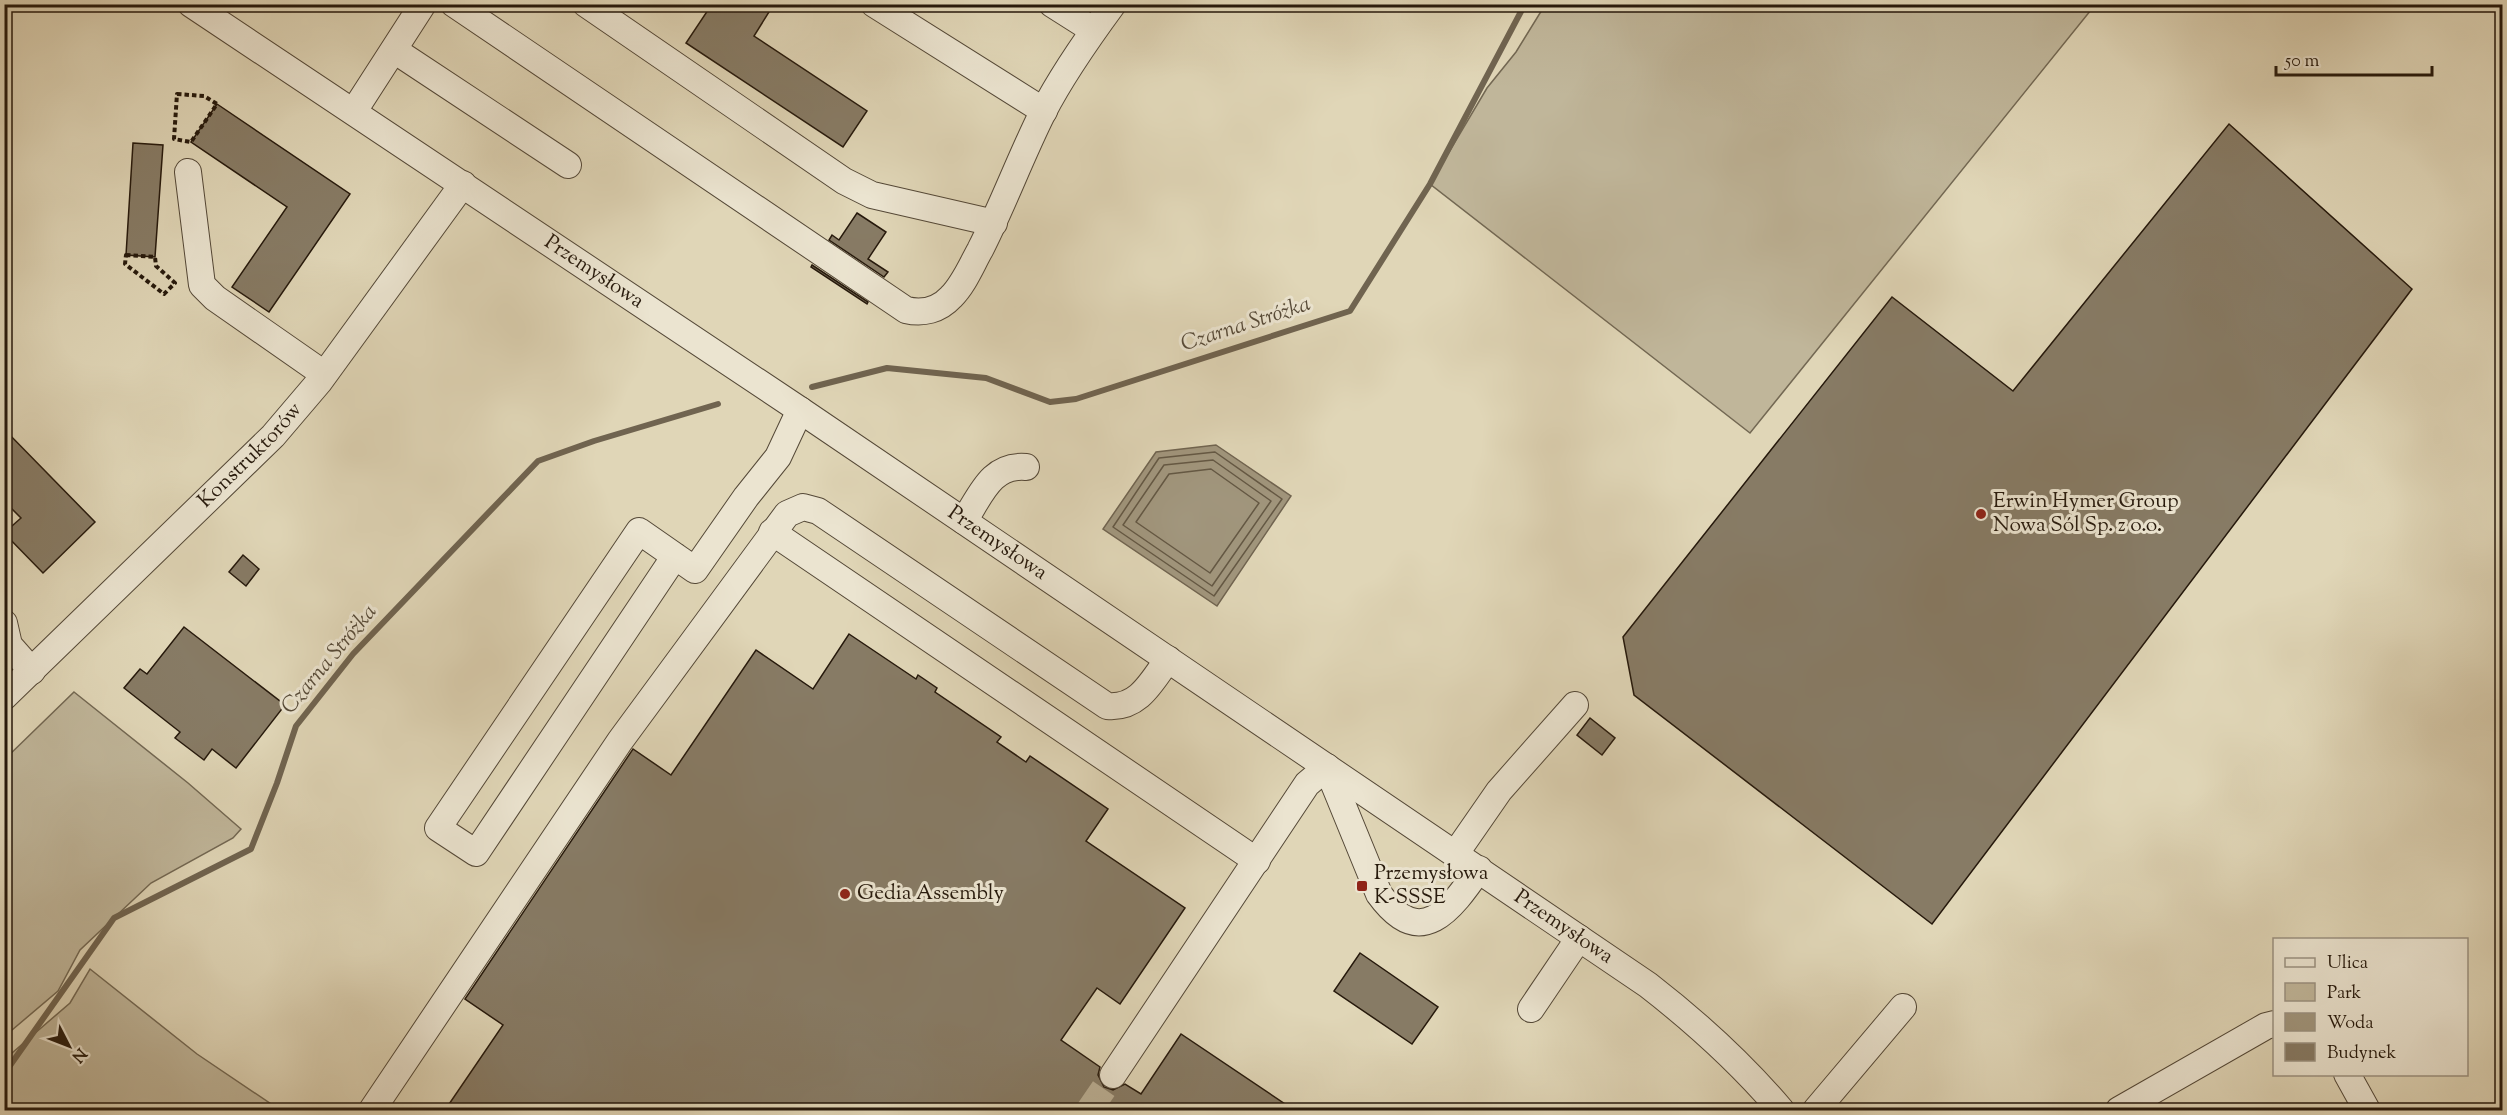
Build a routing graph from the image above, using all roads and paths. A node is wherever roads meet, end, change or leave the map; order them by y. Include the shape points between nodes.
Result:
1 (191, 4) edge
2 (423, 4) edge
3 (454, 4) edge
4 (586, 4) edge
5 (874, 4) edge
6 (1052, 4) edge
7 (1113, 4) edge
8 (1094, 30) junction
9 (394, 50) junction
10 (218, 104) joint
11 (354, 111) junction
12 (1044, 111) junction
13 (568, 165) dead end
14 (188, 172) dead end
15 (463, 184) junction
16 (994, 224) junction
17 (155, 257) joint
18 (324, 374) junction
19 (800, 410) junction
20 (1026, 467) dead end
21 (964, 521) junction
22 (772, 532) junction
23 (675, 556) junction
24 (4, 623) edge
25 (1168, 659) junction
26 (32, 671) junction
27 (4, 697) edge
28 (1575, 705) dead end
29 (1327, 767) junction
30 (1456, 853) junction
31 (1257, 861) junction
32 (1479, 869) junction
33 (1579, 938) junction
34 (1903, 1007) dead end
35 (1531, 1009) dead end
36 (2273, 1024) edge
37 (1113, 1075) tunnel mouth
38 (2348, 1076) edge
39 (372, 1110) edge
40 (1781, 1110) edge
41 (1816, 1110) edge
42 (2119, 1110) edge
43 (2367, 1110) edge

1 - 11 street, Przemysłowa
2 - 9 street
3 - 16 street via 906,310 918,313 934,309 950,298 962,284
4 - 16 street via 843,181 872,195
5 - 12 street
6 - 8 street
7 - 8 street
8 - 12 street
9 - 11 street
9 - 13 street
10 - 10 path via 204,96 177,94 174,139 191,142
11 - 15 street, Przemysłowa
12 - 16 street
14 - 18 street via 202,285
15 - 18 street, Konstruktorów
15 - 19 street, Przemysłowa
17 - 17 path via 156,267 175,283 164,294 125,264 126,255
18 - 26 street, Konstruktorów via 273,436
19 - 21 street, Przemysłowa
19 - 23 street via 778,457 695,570
20 - 21 street via 1010,465 998,471
21 - 25 street, Przemysłowa
22 - 25 street via 787,514 803,507 818,510 1107,706 1122,707 1136,699
22 - 31 street
22 - 39 street via 614,751
23 - 23 street via 639,531 438,828 476,853
24 - 26 street via 9,645
25 - 29 street, Przemysłowa
26 - 27 street, Konstruktorów
28 - 30 street via 1499,790
29 - 30 street, Przemysłowa
29 - 31 street via 1307,784
29 - 32 street via 1379,894 1388,906 1414,921 1429,921 1455,903
30 - 32 street, Przemysłowa
31 - 37 street
32 - 33 street, Przemysłowa
33 - 35 street
33 - 40 street, Przemysłowa via 1690,1018 1739,1063
34 - 41 street
36 - 42 street
38 - 43 street

